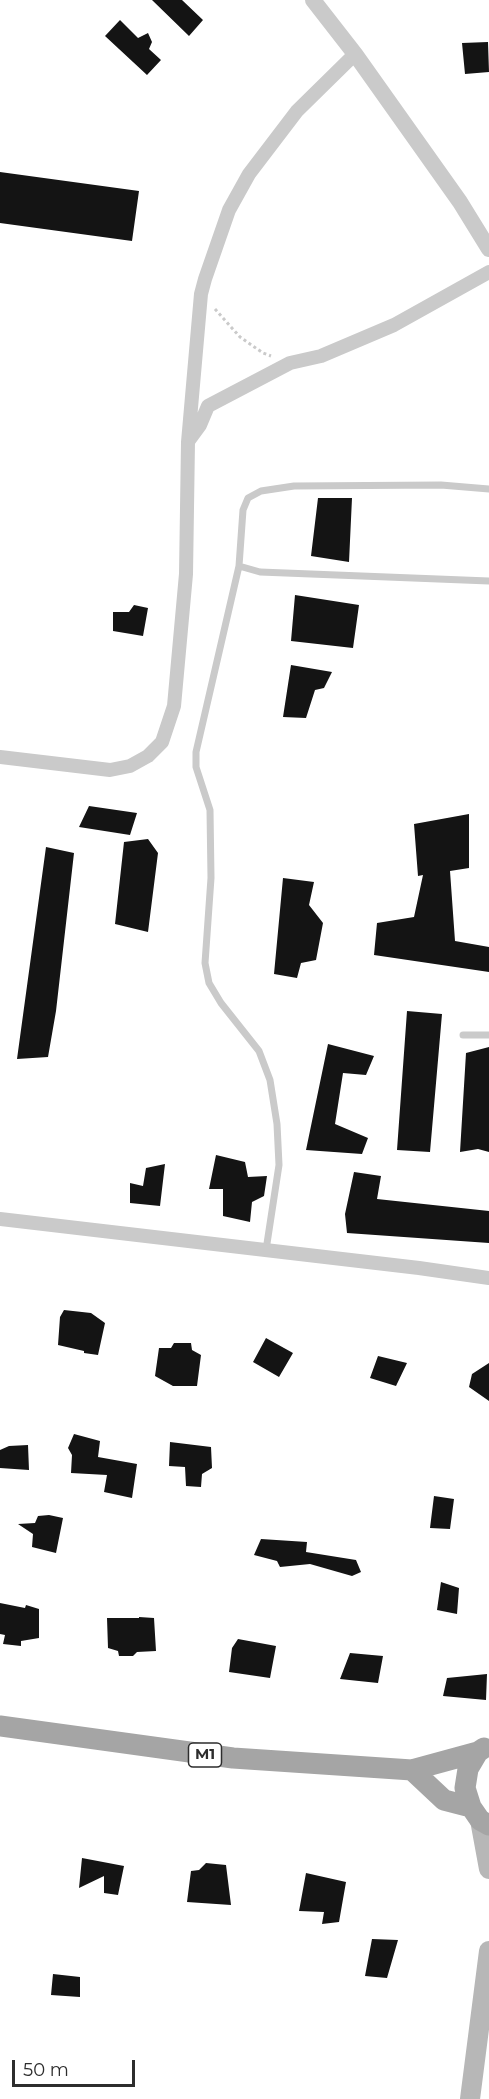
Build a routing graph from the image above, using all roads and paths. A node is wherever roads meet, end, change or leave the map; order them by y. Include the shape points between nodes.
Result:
1 (313, 0) edge
2 (355, 54) junction
3 (489, 249) edge
4 (489, 272) edge
5 (201, 294) junction
6 (290, 363) junction
7 (188, 442) junction
8 (489, 489) edge
9 (239, 566) junction
10 (489, 581) edge
11 (0, 757) edge
12 (463, 1035) dead end
13 (489, 1035) edge
14 (0, 1219) edge
15 (266, 1250) junction
16 (489, 1278) edge
17 (0, 1726) edge
18 (484, 1748) edge
19 (412, 1770) junction
20 (480, 1817) edge
21 (489, 1869) edge
22 (489, 1951) edge
23 (470, 2099) edge

1 - 2 street
2 - 3 street
2 - 5 street via 297,111 249,174 228,210
4 - 6 street via 394,325 321,356
5 - 6 path via 240,337 263,353
5 - 7 street
6 - 7 street via 208,406
7 - 11 street via 185,585 174,706 162,742 130,766 110,770
8 - 9 lane via 441,485 305,486 261,491 248,498 243,510
9 - 10 lane via 260,572
9 - 15 lane via 196,752 196,767 210,810 211,878 205,963 209,983 259,1050 270,1080 278,1124 279,1165
12 - 13 lane
14 - 15 street
15 - 16 street
17 - 19 main road, M1 via 233,1758
18 - 19 main road, M1
18 - 20 main road, M1 via 468,1769 465,1788
19 - 20 main road via 444,1800
20 - 21 main road
22 - 23 main road

